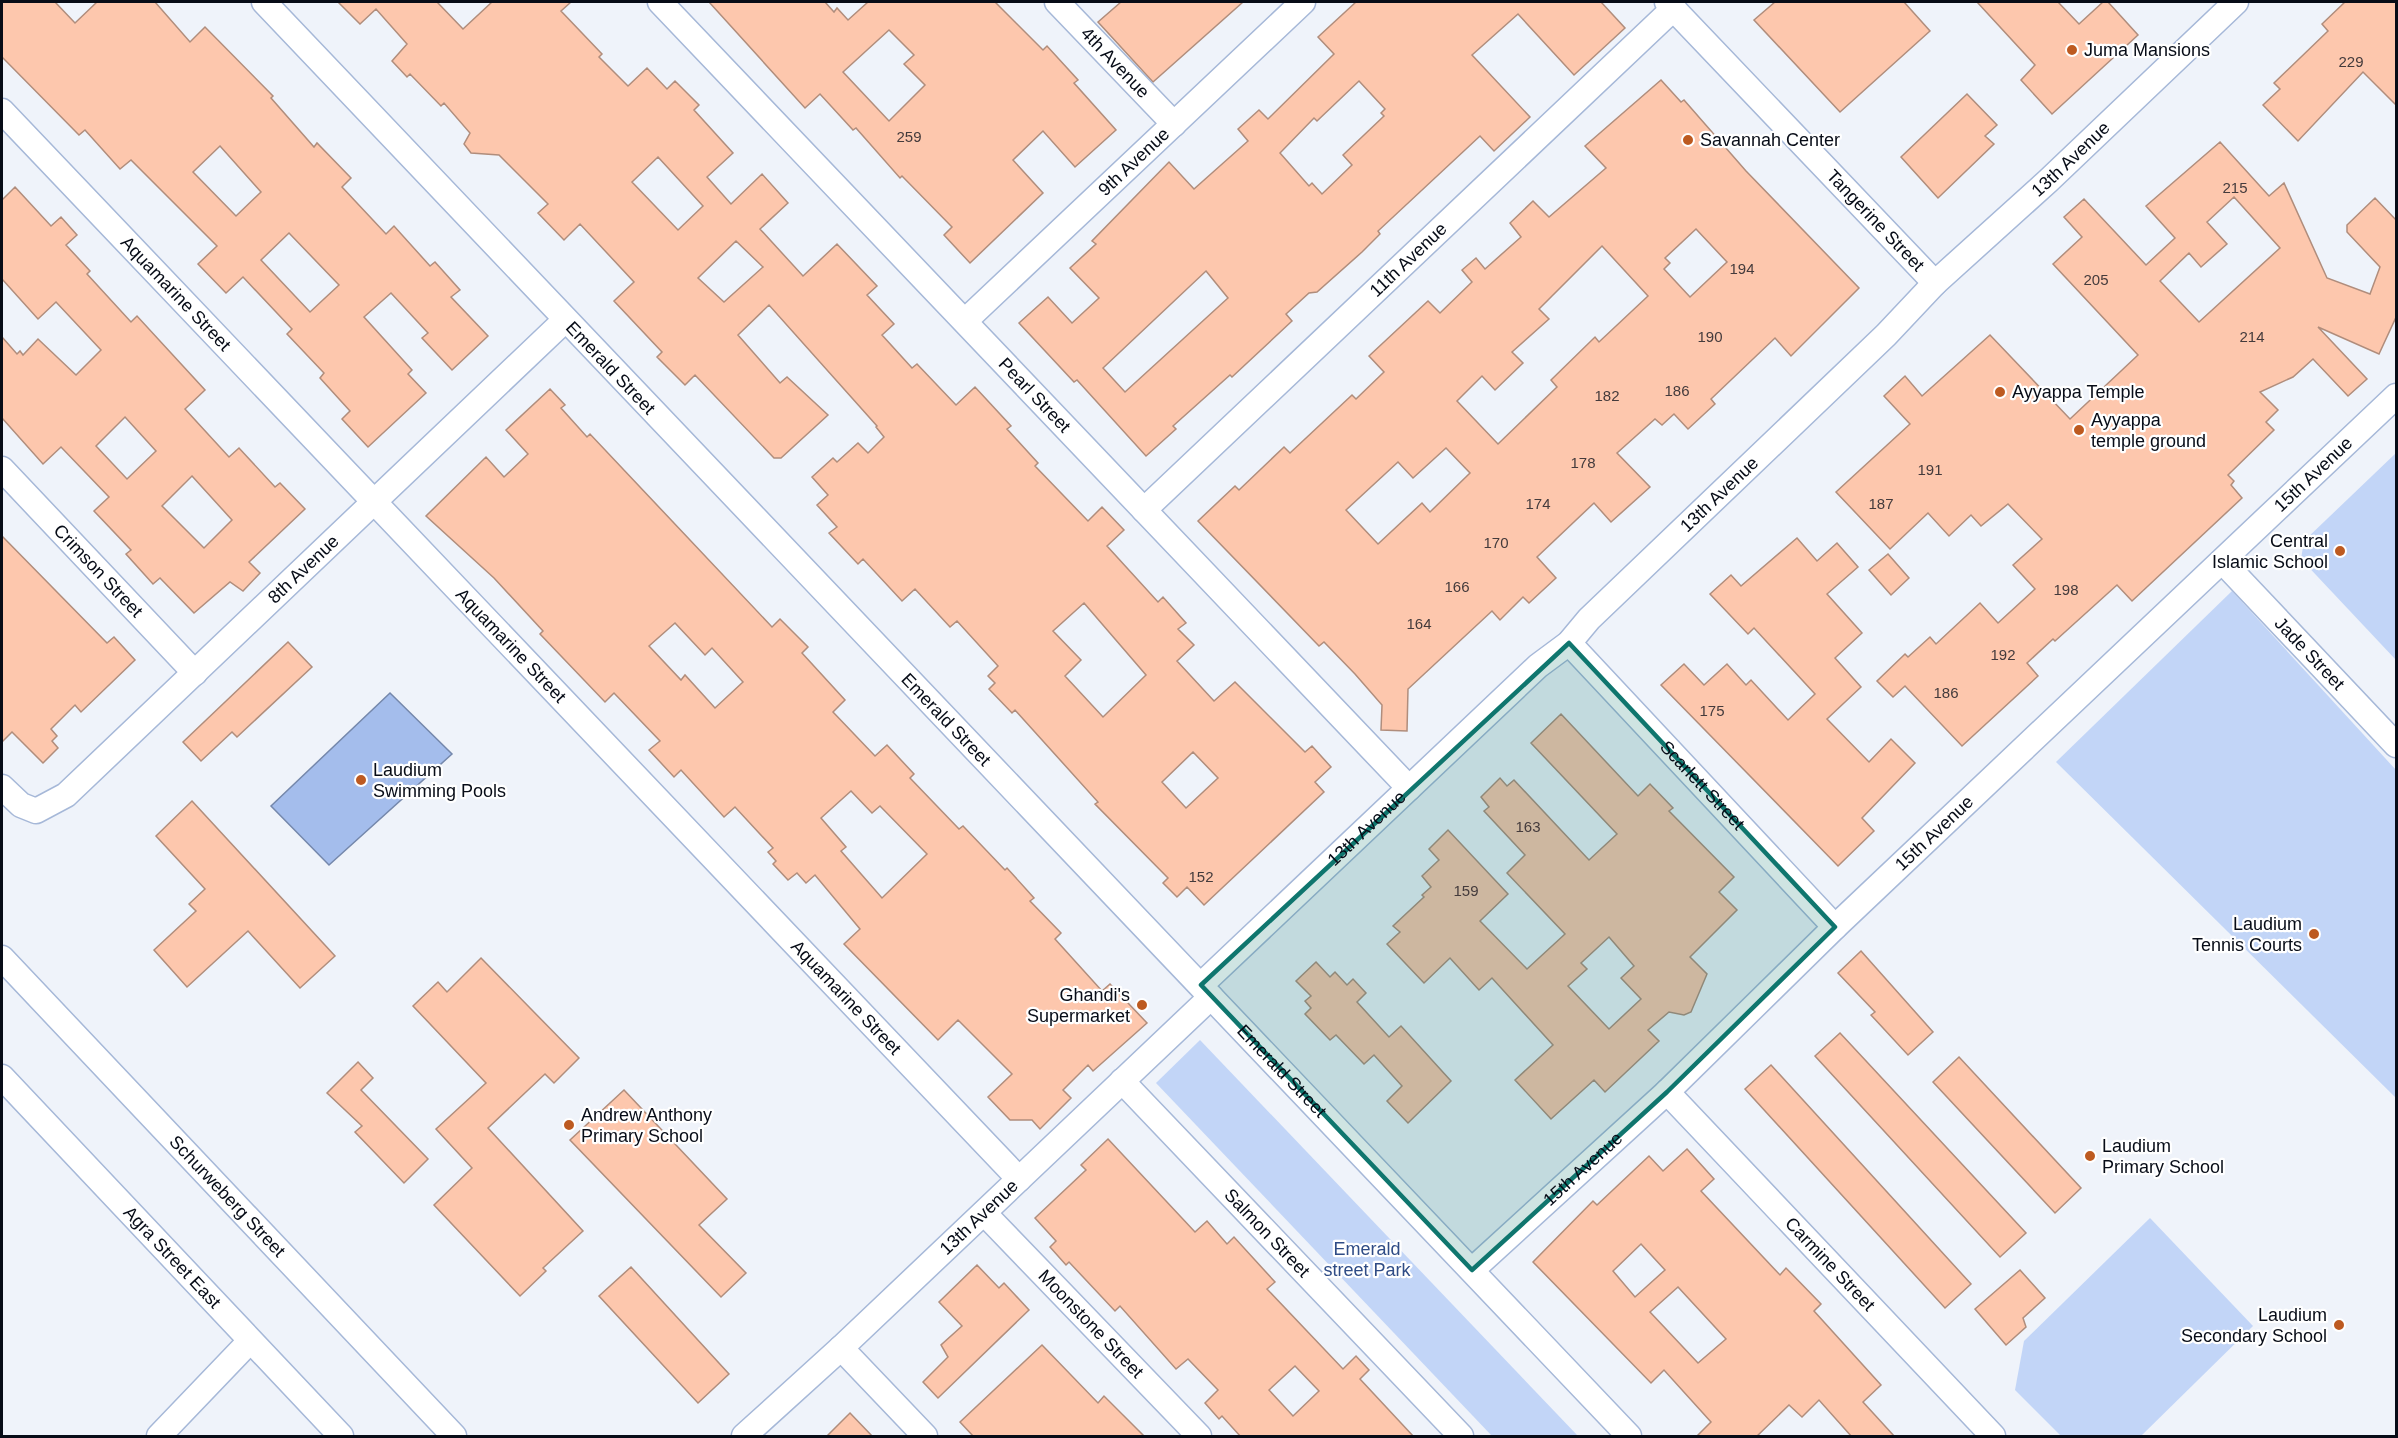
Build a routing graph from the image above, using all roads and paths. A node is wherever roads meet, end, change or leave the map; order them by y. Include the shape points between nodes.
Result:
1 (660, 2) edge
2 (1057, 2) edge
3 (1303, 2) edge
4 (2236, 2) edge
5 (268, 3) edge
6 (1670, 5) edge
7 (2, 111) edge
8 (1174, 124) junction
9 (1935, 283) junction
10 (564, 321) junction
11 (965, 321) junction
12 (2397, 396) edge
13 (2, 469) edge
14 (375, 502) junction
15 (1144, 510) junction
16 (2223, 562) junction
17 (1569, 643) junction
18 (195, 673) junction
19 (2397, 745) edge
20 (2, 787) edge
21 (1409, 788) junction
22 (1835, 927) junction
23 (2, 958) edge
24 (1206, 991) junction
25 (2, 1077) edge
26 (1122, 1082) junction
27 (1667, 1092) junction
28 (1020, 1179) junction
29 (984, 1213) junction
30 (1472, 1270) junction
31 (250, 1341) junction
32 (841, 1348) junction
33 (159, 1437) edge
34 (341, 1437) edge
35 (454, 1437) edge
36 (744, 1437) edge
37 (925, 1437) edge
38 (1199, 1437) edge
39 (1461, 1437) edge
40 (1629, 1437) edge
41 (1993, 1437) edge

1 - 11 street, Pearl Street
2 - 8 street, 4th Avenue
3 - 8 street, 9th Avenue
4 - 9 street, 13th Avenue
5 - 10 street, Emerald Street
6 - 9 street, Tangerine Street
6 - 15 street, 11th Avenue
7 - 14 street, Aquamarine Street
8 - 11 street, 9th Avenue
9 - 17 street, 13th Avenue via 1886,335 1589,619
10 - 14 street, 8th Avenue
10 - 24 street, Emerald Street
11 - 15 street, Pearl Street
12 - 16 street, 15th Avenue
13 - 18 street, Crimson Street
14 - 18 street, 8th Avenue
14 - 28 street, Aquamarine Street
15 - 21 street, Pearl Street
16 - 19 street, Jade Street
16 - 22 street, 15th Avenue
17 - 21 street, 13th Avenue via 1538,666
17 - 22 street, Scarlett Street
18 - 20 street, 8th Avenue via 66,795 36,811 21,805
21 - 24 street, 13th Avenue
22 - 27 street, 15th Avenue
23 - 35 street, Schurweberg Street
24 - 26 street, 13th Avenue
24 - 30 street, Emerald Street
25 - 31 street, Agra Street East
26 - 28 street, 13th Avenue
26 - 39 street, Salmon Street
27 - 30 street, 15th Avenue
27 - 41 street, Carmine Street
28 - 29 street, 13th Avenue
29 - 32 street, 13th Avenue
29 - 38 street, Moonstone Street
30 - 40 street, Emerald Street
31 - 33 street
31 - 34 street, Agra Street East
32 - 36 street, 13th Avenue
32 - 37 street

